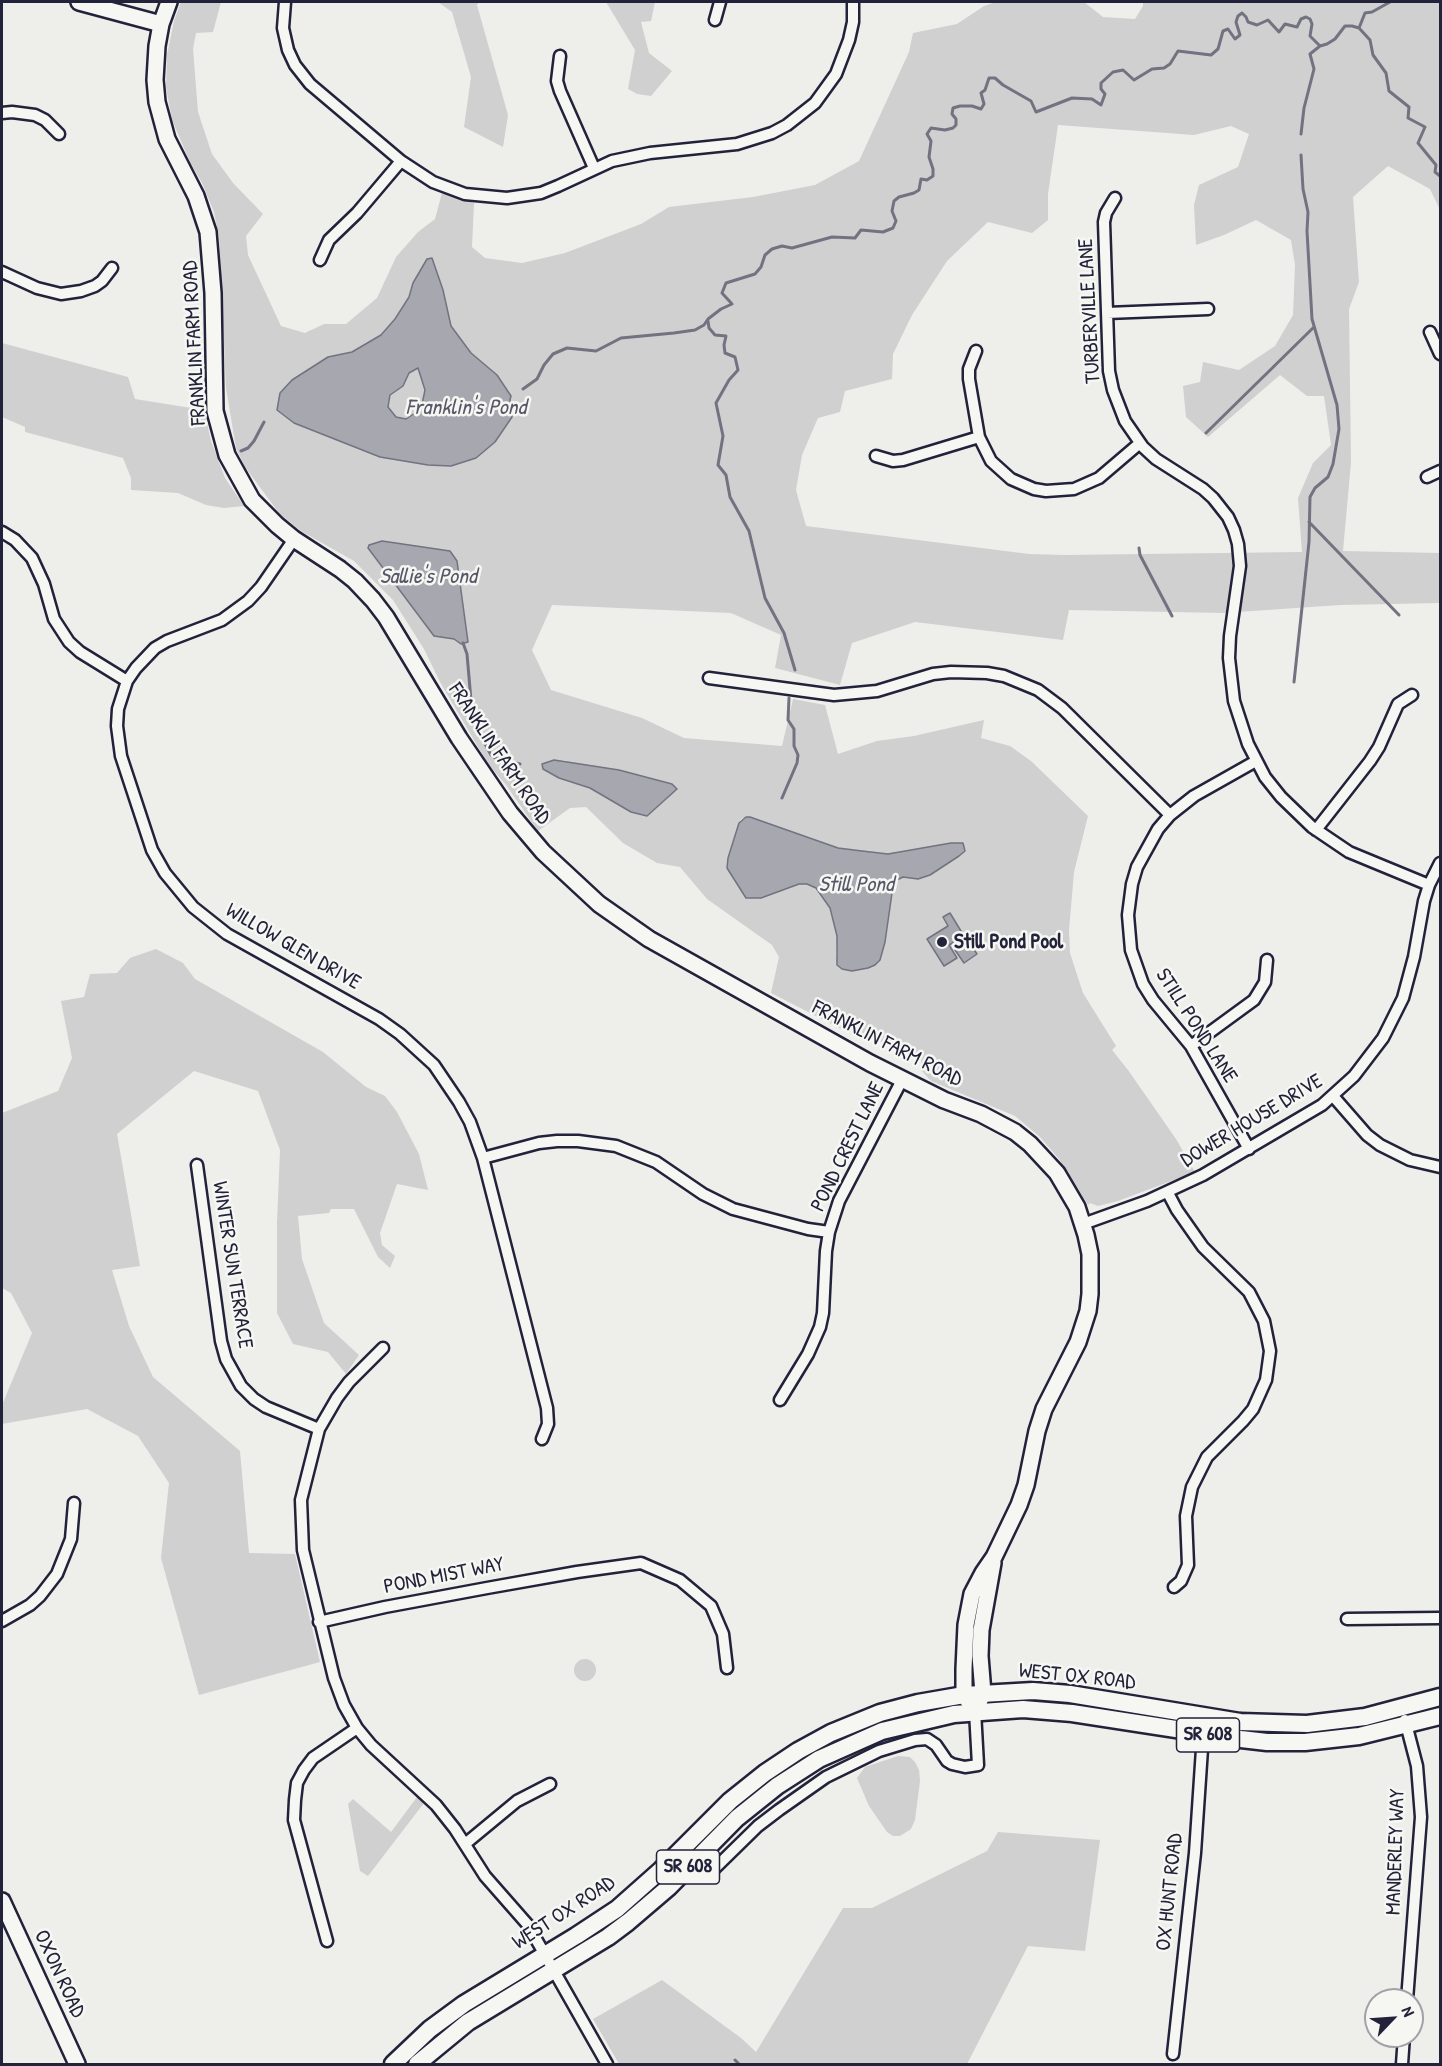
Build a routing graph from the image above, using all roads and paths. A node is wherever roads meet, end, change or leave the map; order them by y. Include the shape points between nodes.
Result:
1 (79, 2) edge
2 (169, 2) edge
3 (285, 2) edge
4 (720, 2) edge
5 (853, 2) edge
6 (715, 20) dead end
7 (161, 24) junction
8 (560, 56) dead end
9 (2, 113) edge
10 (59, 134) dead end
11 (401, 161) junction
12 (594, 168) junction
13 (1115, 198) dead end
14 (320, 260) dead end
15 (112, 268) dead end
16 (2, 272) edge
17 (1208, 309) dead end
18 (1107, 313) junction
19 (1430, 332) dead end
20 (976, 351) dead end
21 (1440, 354) edge
22 (980, 437) junction
23 (1140, 444) junction
24 (876, 456) dead end
25 (1440, 471) edge
26 (1427, 477) dead end
27 (2, 532) edge
28 (294, 539) junction
29 (710, 678) dead end
30 (127, 681) junction
31 (1412, 695) dead end
32 (1256, 761) junction
33 (1170, 815) junction
34 (1316, 830) junction
35 (1440, 863) edge
36 (1429, 885) junction
37 (1267, 960) dead end
38 (1191, 1046) junction
39 (902, 1080) junction
40 (1333, 1096) junction
41 (1249, 1149) junction
42 (483, 1158) junction
43 (197, 1165) dead end
44 (1440, 1167) edge
45 (1168, 1192) junction
46 (1083, 1224) junction
47 (830, 1232) junction
48 (383, 1348) dead end
49 (780, 1400) dead end
50 (319, 1429) junction
51 (542, 1439) dead end
52 (74, 1503) dead end
53 (994, 1557) junction
54 (1174, 1587) dead end
55 (1347, 1618) dead end
56 (1440, 1618) edge
57 (2, 1621) edge
58 (319, 1622) junction
59 (727, 1668) dead end
60 (983, 1693) junction
61 (964, 1695) junction
62 (1440, 1697) edge
63 (1401, 1708) junction
64 (975, 1711) junction
65 (1440, 1716) edge
66 (1406, 1725) junction
67 (357, 1728) junction
68 (1203, 1734) junction
69 (550, 1784) dead end
70 (465, 1844) junction
71 (709, 1875) dead end
72 (2, 1900) edge
73 (327, 1941) dead end
74 (545, 1954) junction
75 (553, 1970) junction
76 (1408, 1988) edge
77 (1403, 2048) edge
78 (1173, 2054) dead end
79 (77, 2064) edge
80 (393, 2064) edge
81 (417, 2064) edge
82 (608, 2064) edge
83 (1402, 2064) edge

1 - 7 street
2 - 7 street, FRANKLIN FARM ROAD
3 - 11 street via 284,35 302,75
4 - 6 street
5 - 12 street via 849,40 836,74 815,103 788,126 737,144 631,156
7 - 28 street, FRANKLIN FARM ROAD via 155,66 160,115 167,139 203,212 211,252 215,411 220,431 227,455 252,500
8 - 12 street via 560,91
9 - 10 street via 35,115
11 - 12 street via 444,187 465,194 507,198 541,193
11 - 14 street via 328,240
13 - 18 street, TURBERVILLE LANE via 1104,222
15 - 16 street via 95,286 61,294
17 - 18 street
18 - 23 street, TURBERVILLE LANE via 1113,390 1125,422
19 - 21 street
20 - 22 street via 969,379
22 - 23 street via 1000,471 1022,485 1060,492 1099,478
22 - 24 street via 903,460
23 - 32 street, TURBERVILLE LANE via 1214,498 1234,530 1240,566 1230,636 1230,680 1240,723
25 - 26 street
27 - 30 street via 32,558 54,619 69,642
28 - 30 street, WILLOW GLEN DRIVE via 248,601 222,620 155,648
28 - 39 street, FRANKLIN FARM ROAD via 356,581 373,600 495,793 570,879 649,939
29 - 33 street via 834,695 878,691 933,674 969,671 1004,676 1038,690 1062,708
30 - 42 street, WILLOW GLEN DRIVE via 118,709 118,741 146,836 169,880 192,907 227,934 379,1019 418,1049 459,1101
31 - 34 street via 1398,704 1370,761
32 - 33 street, STILL POND LANE via 1194,796
32 - 34 street, TURBERVILLE LANE via 1281,796
33 - 38 street, STILL POND LANE via 1137,867 1129,900 1128,933 1143,984
34 - 36 street, TURBERVILLE LANE via 1349,852
35 - 36 street, DOWER HOUSE DRIVE
36 - 40 street, DOWER HOUSE DRIVE via 1410,977 1394,1019 1370,1057
37 - 38 street via 1265,982 1254,1000
38 - 41 street, STILL POND LANE
39 - 46 street, FRANKLIN FARM ROAD via 1000,1123 1030,1144 1057,1173
39 - 47 street, POND CREST LANE via 839,1201
40 - 41 street, DOWER HOUSE DRIVE
40 - 44 street via 1380,1145 1410,1160
41 - 45 street, DOWER HOUSE DRIVE
42 - 47 street via 557,1141 616,1146 656,1162 733,1209
42 - 51 street, WILLOW GLEN DRIVE via 547,1408 548,1424
43 - 50 street, WINTER SUN TERRACE via 226,1359 241,1386 254,1399
45 - 46 street, DOWER HOUSE DRIVE
45 - 54 street via 1203,1247 1249,1292 1264,1321 1270,1351 1266,1380 1257,1402 1207,1457 1192,1487 1186,1516 1188,1565
46 - 53 street, FRANKLIN FARM ROAD via 1091,1273 1085,1322 1044,1409 1020,1505
47 - 49 street, POND CREST LANE via 820,1327
48 - 50 street via 349,1382
50 - 58 street via 301,1500 301,1524
52 - 57 street via 71,1539 57,1574 30,1605
53 - 60 street, FRANKLIN FARM ROAD via 980,1643
53 - 61 street, FRANKLIN FARM ROAD via 972,1594 964,1650
55 - 56 street
58 - 59 street, POND MIST WAY via 641,1563 680,1580 711,1606 723,1634
58 - 67 street via 335,1683
60 - 61 main road, WEST OX ROAD / SR 608
60 - 63 main road, WEST OX ROAD / SR 608 via 1070,1694 1274,1725 1346,1720
60 - 64 street, FRANKLIN FARM ROAD
61 - 64 street
61 - 74 main road, WEST OX ROAD / SR 608 via 880,1713 798,1751 730,1801 617,1909
62 - 63 main road, WEST OX ROAD / SR 608
63 - 66 street, MANDERLEY WAY
64 - 68 main road, WEST OX ROAD / SR 608 via 1063,1712
64 - 71 street via 978,1766 952,1764 927,1739 879,1751 826,1777 779,1810
64 - 75 main road, WEST OX ROAD / SR 608 via 882,1731 799,1772 737,1818 636,1916
65 - 66 main road, WEST OX ROAD / SR 608
66 - 68 main road, WEST OX ROAD / SR 608 via 1359,1736 1305,1742
66 - 76 street, MANDERLEY WAY via 1417,1766 1421,1817
67 - 70 street via 436,1805
67 - 73 street via 313,1758 297,1783 294,1820
68 - 78 street, OX HUNT ROAD via 1195,1853
69 - 70 street via 517,1801
70 - 74 street via 485,1876 528,1925
72 - 79 street, OXON ROAD
74 - 75 street
74 - 80 main road, WEST OX ROAD / SR 608 via 446,2016
75 - 81 main road, WEST OX ROAD / SR 608 via 468,2022
75 - 82 street
77 - 83 street

